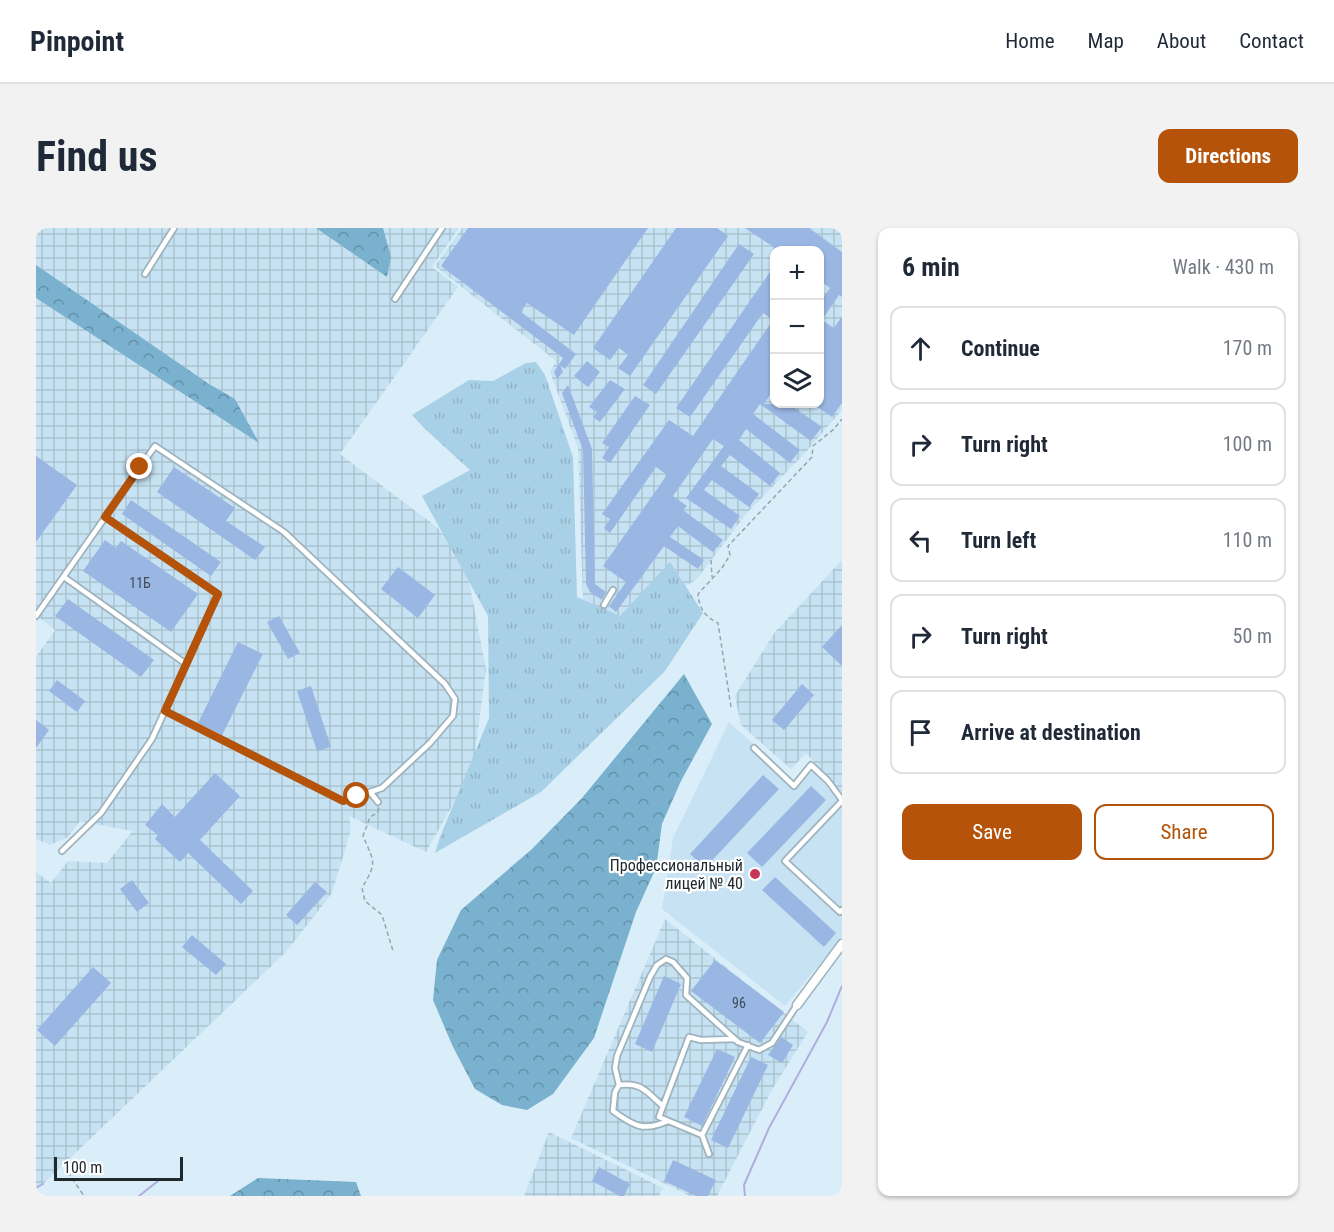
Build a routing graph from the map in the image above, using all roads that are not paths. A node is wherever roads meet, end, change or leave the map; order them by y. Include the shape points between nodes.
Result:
1 (174, 228) edge
2 (442, 228) edge
3 (144, 274) dead end
4 (396, 299) dead end
5 (105, 517) junction
6 (63, 576) junction
7 (613, 590) dead end
8 (604, 605) dead end
9 (36, 616) edge
10 (186, 664) junction
11 (165, 711) junction
12 (754, 748) dead end
13 (370, 792) junction
14 (842, 800) edge
15 (378, 802) road end
16 (62, 851) dead end
17 (842, 910) edge
18 (842, 944) edge
19 (797, 1005) joint
20 (735, 1039) junction
21 (748, 1045) junction
22 (619, 1085) junction
23 (663, 1106) junction
24 (668, 1121) junction
25 (702, 1135) junction
26 (709, 1154) dead end

1 - 3 lane
2 - 4 lane
5 - 6 lane
5 - 10 lane via 218,594
5 - 13 lane via 156,446 284,532 445,684 455,699 453,716 382,788
6 - 9 lane
6 - 10 lane
7 - 8 lane
10 - 11 lane
11 - 13 lane via 343,801
11 - 16 lane via 152,739 101,813
12 - 14 lane via 794,786 811,765
13 - 15 lane
14 - 17 lane via 785,861
18 - 19 street
19 - 21 lane via 772,1043 759,1050
20 - 21 lane
20 - 22 lane via 686,995 687,978 666,959 650,977 617,1056
20 - 23 lane via 689,1037
21 - 25 lane
22 - 23 lane via 640,1086
22 - 24 lane via 613,1111 643,1128
23 - 24 lane via 659,1117
24 - 25 lane
25 - 26 lane

